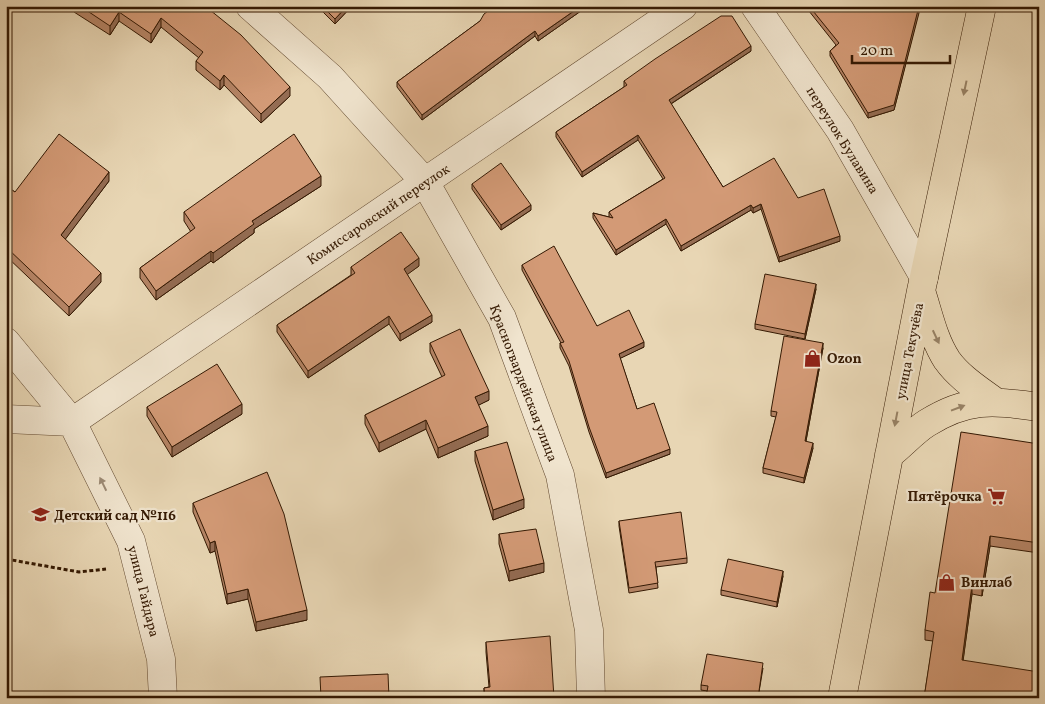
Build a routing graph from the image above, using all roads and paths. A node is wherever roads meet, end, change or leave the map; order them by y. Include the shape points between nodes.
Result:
1 (250, 6) edge
2 (684, 6) edge
3 (755, 6) edge
4 (982, 6) edge
5 (425, 182) junction
6 (923, 284) junction
7 (6, 342) edge
8 (994, 401) junction
9 (1039, 407) edge
10 (6, 419) edge
11 (72, 422) junction
12 (889, 455) junction
13 (6, 559) edge
14 (106, 569) dead end
15 (163, 698) edge
16 (591, 698) edge
17 (842, 698) edge

1 - 5 street, Красногвардейская улица via 330,78
2 - 5 street, Комиссаровский переулок
3 - 6 street, переулок Булавина via 840,130
4 -> 6 main road, улица Текучёва
5 - 11 street, Комиссаровский переулок
5 - 16 street, Красногвардейская улица via 502,318 560,475 589,630
6 -> 8 main road via 933,330 948,360 967,381
6 -> 12 main road, улица Текучёва
7 - 11 street, улица Гайдара
8 - 9 main road
12 -> 8 main road via 926,423 961,406
10 - 11 street
15 -> 11 street, улица Гайдара via 161,659 131,541
12 - 17 main road, улица Текучёва
13 - 14 path via 79,572

